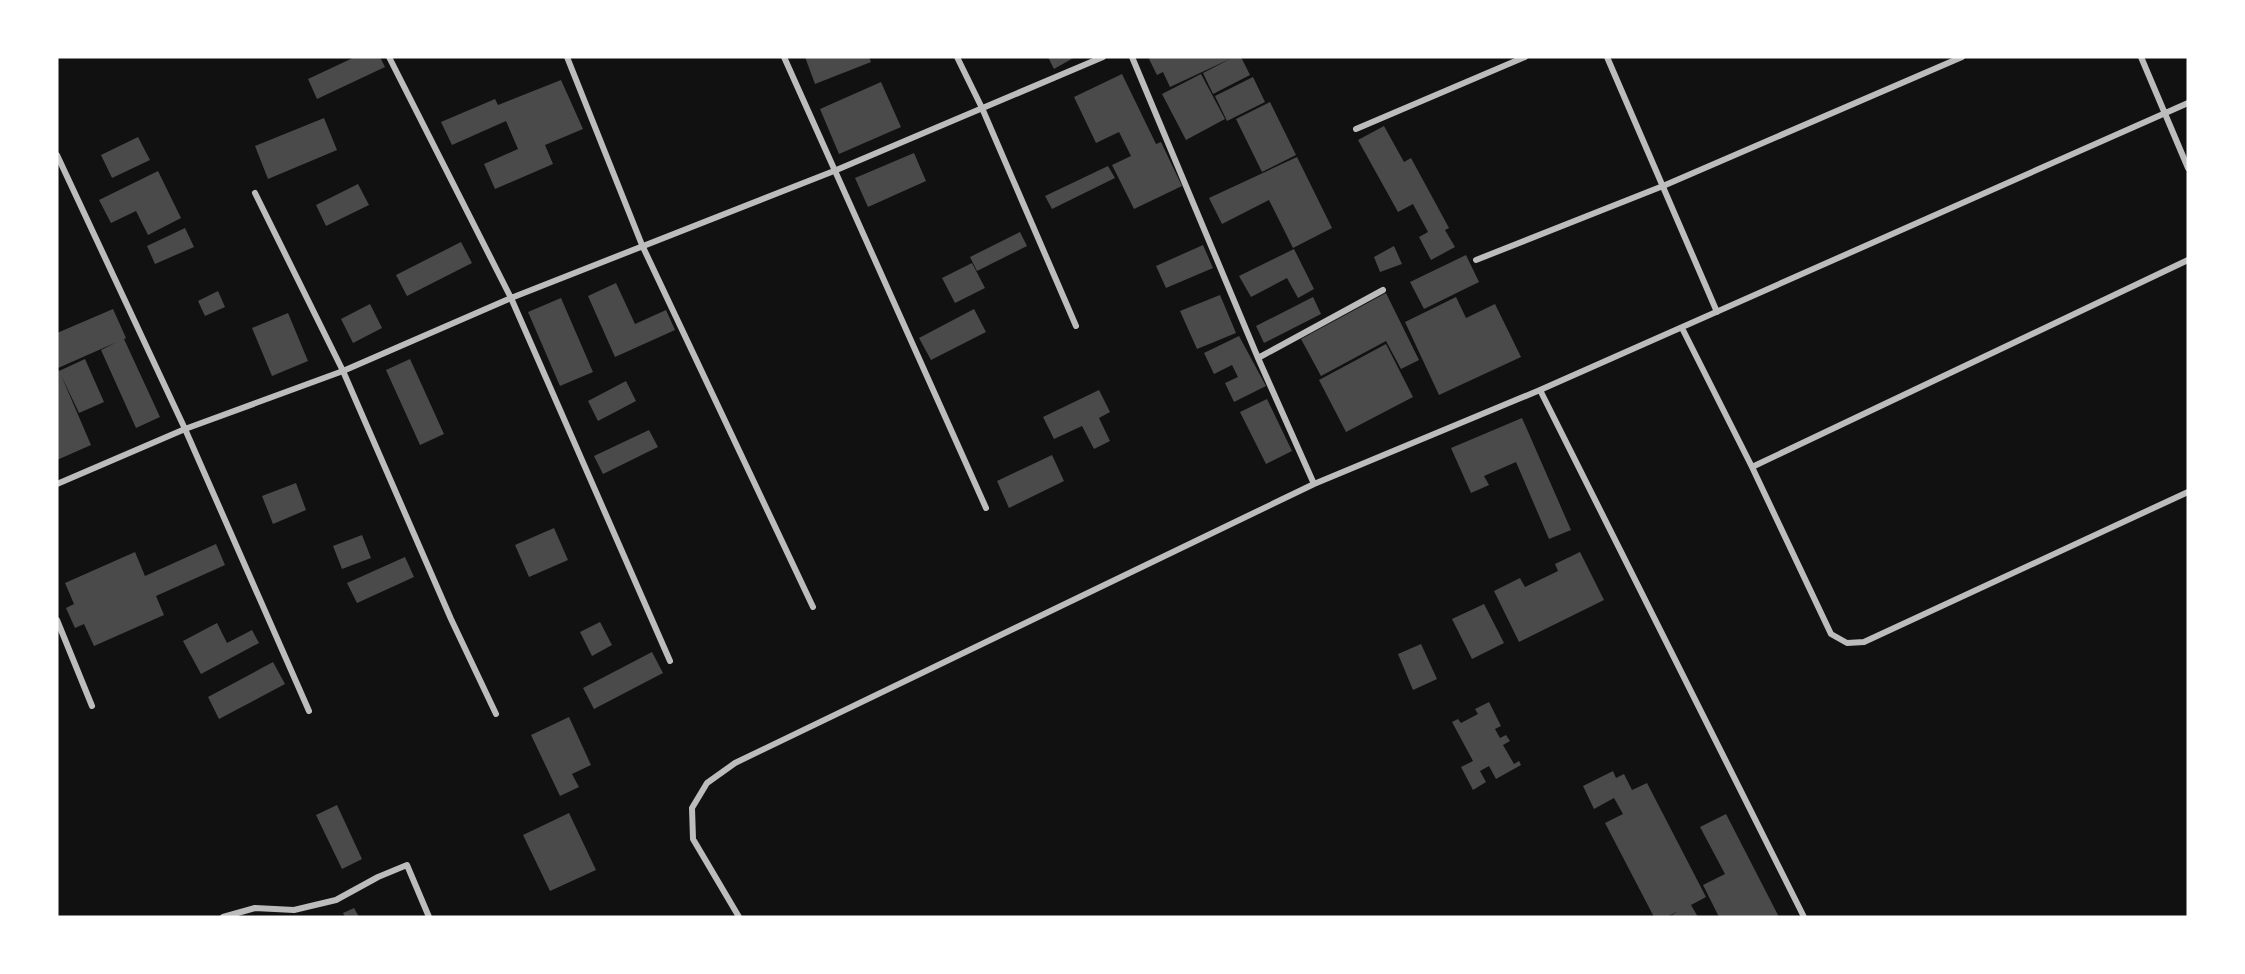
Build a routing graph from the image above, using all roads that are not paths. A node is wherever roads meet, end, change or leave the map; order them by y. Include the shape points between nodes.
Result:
1 (389, 57) edge
2 (567, 57) edge
3 (784, 57) edge
4 (957, 57) edge
5 (1103, 57) edge
6 (1132, 57) edge
7 (1525, 57) edge
8 (1607, 57) edge
9 (1962, 57) edge
10 (2141, 57) edge
11 (2188, 103) edge
12 (982, 108) junction
13 (2164, 112) junction
14 (1356, 129) dead end
15 (57, 155) edge
16 (2188, 168) edge
17 (834, 171) junction
18 (1663, 186) junction
19 (255, 193) dead end
20 (642, 245) junction
21 (1476, 260) dead end
22 (2188, 260) edge
23 (1383, 290) dead end
24 (511, 298) junction
25 (1717, 312) junction
26 (1076, 326) dead end
27 (1682, 328) junction
28 (1258, 358) junction
29 (343, 371) junction
30 (1540, 390) junction
31 (185, 429) junction
32 (1752, 467) junction
33 (57, 484) edge
34 (1314, 484) junction
35 (2188, 492) edge
36 (986, 507) dead end
37 (813, 607) dead end
38 (57, 620) edge
39 (670, 661) dead end
40 (92, 706) dead end
41 (309, 711) dead end
42 (496, 714) dead end
43 (223, 917) edge
44 (429, 917) edge
45 (739, 917) edge
46 (1804, 917) edge

1 - 24 street
2 - 20 street
3 - 17 street
4 - 12 street
5 - 12 street
6 - 28 street
7 - 14 street
8 - 18 street
9 - 18 street
10 - 13 street
11 - 13 street
12 - 17 street
12 - 26 street
13 - 16 street
13 - 25 street
15 - 31 street
17 - 20 street
17 - 36 street
18 - 21 street
18 - 25 street
19 - 29 street
20 - 24 street
20 - 37 street
22 - 32 street
23 - 28 street
24 - 29 street
24 - 39 street
25 - 27 street
27 - 30 street
27 - 32 street
28 - 34 street
29 - 31 street
29 - 42 street
30 - 34 street
30 - 46 street
31 - 33 street
31 - 41 street
32 - 35 street via 1831,634 1847,643 1864,642
34 - 45 street via 735,763 707,783 692,808 693,839
38 - 40 street
43 - 44 street via 255,908 294,910 336,900 407,866

